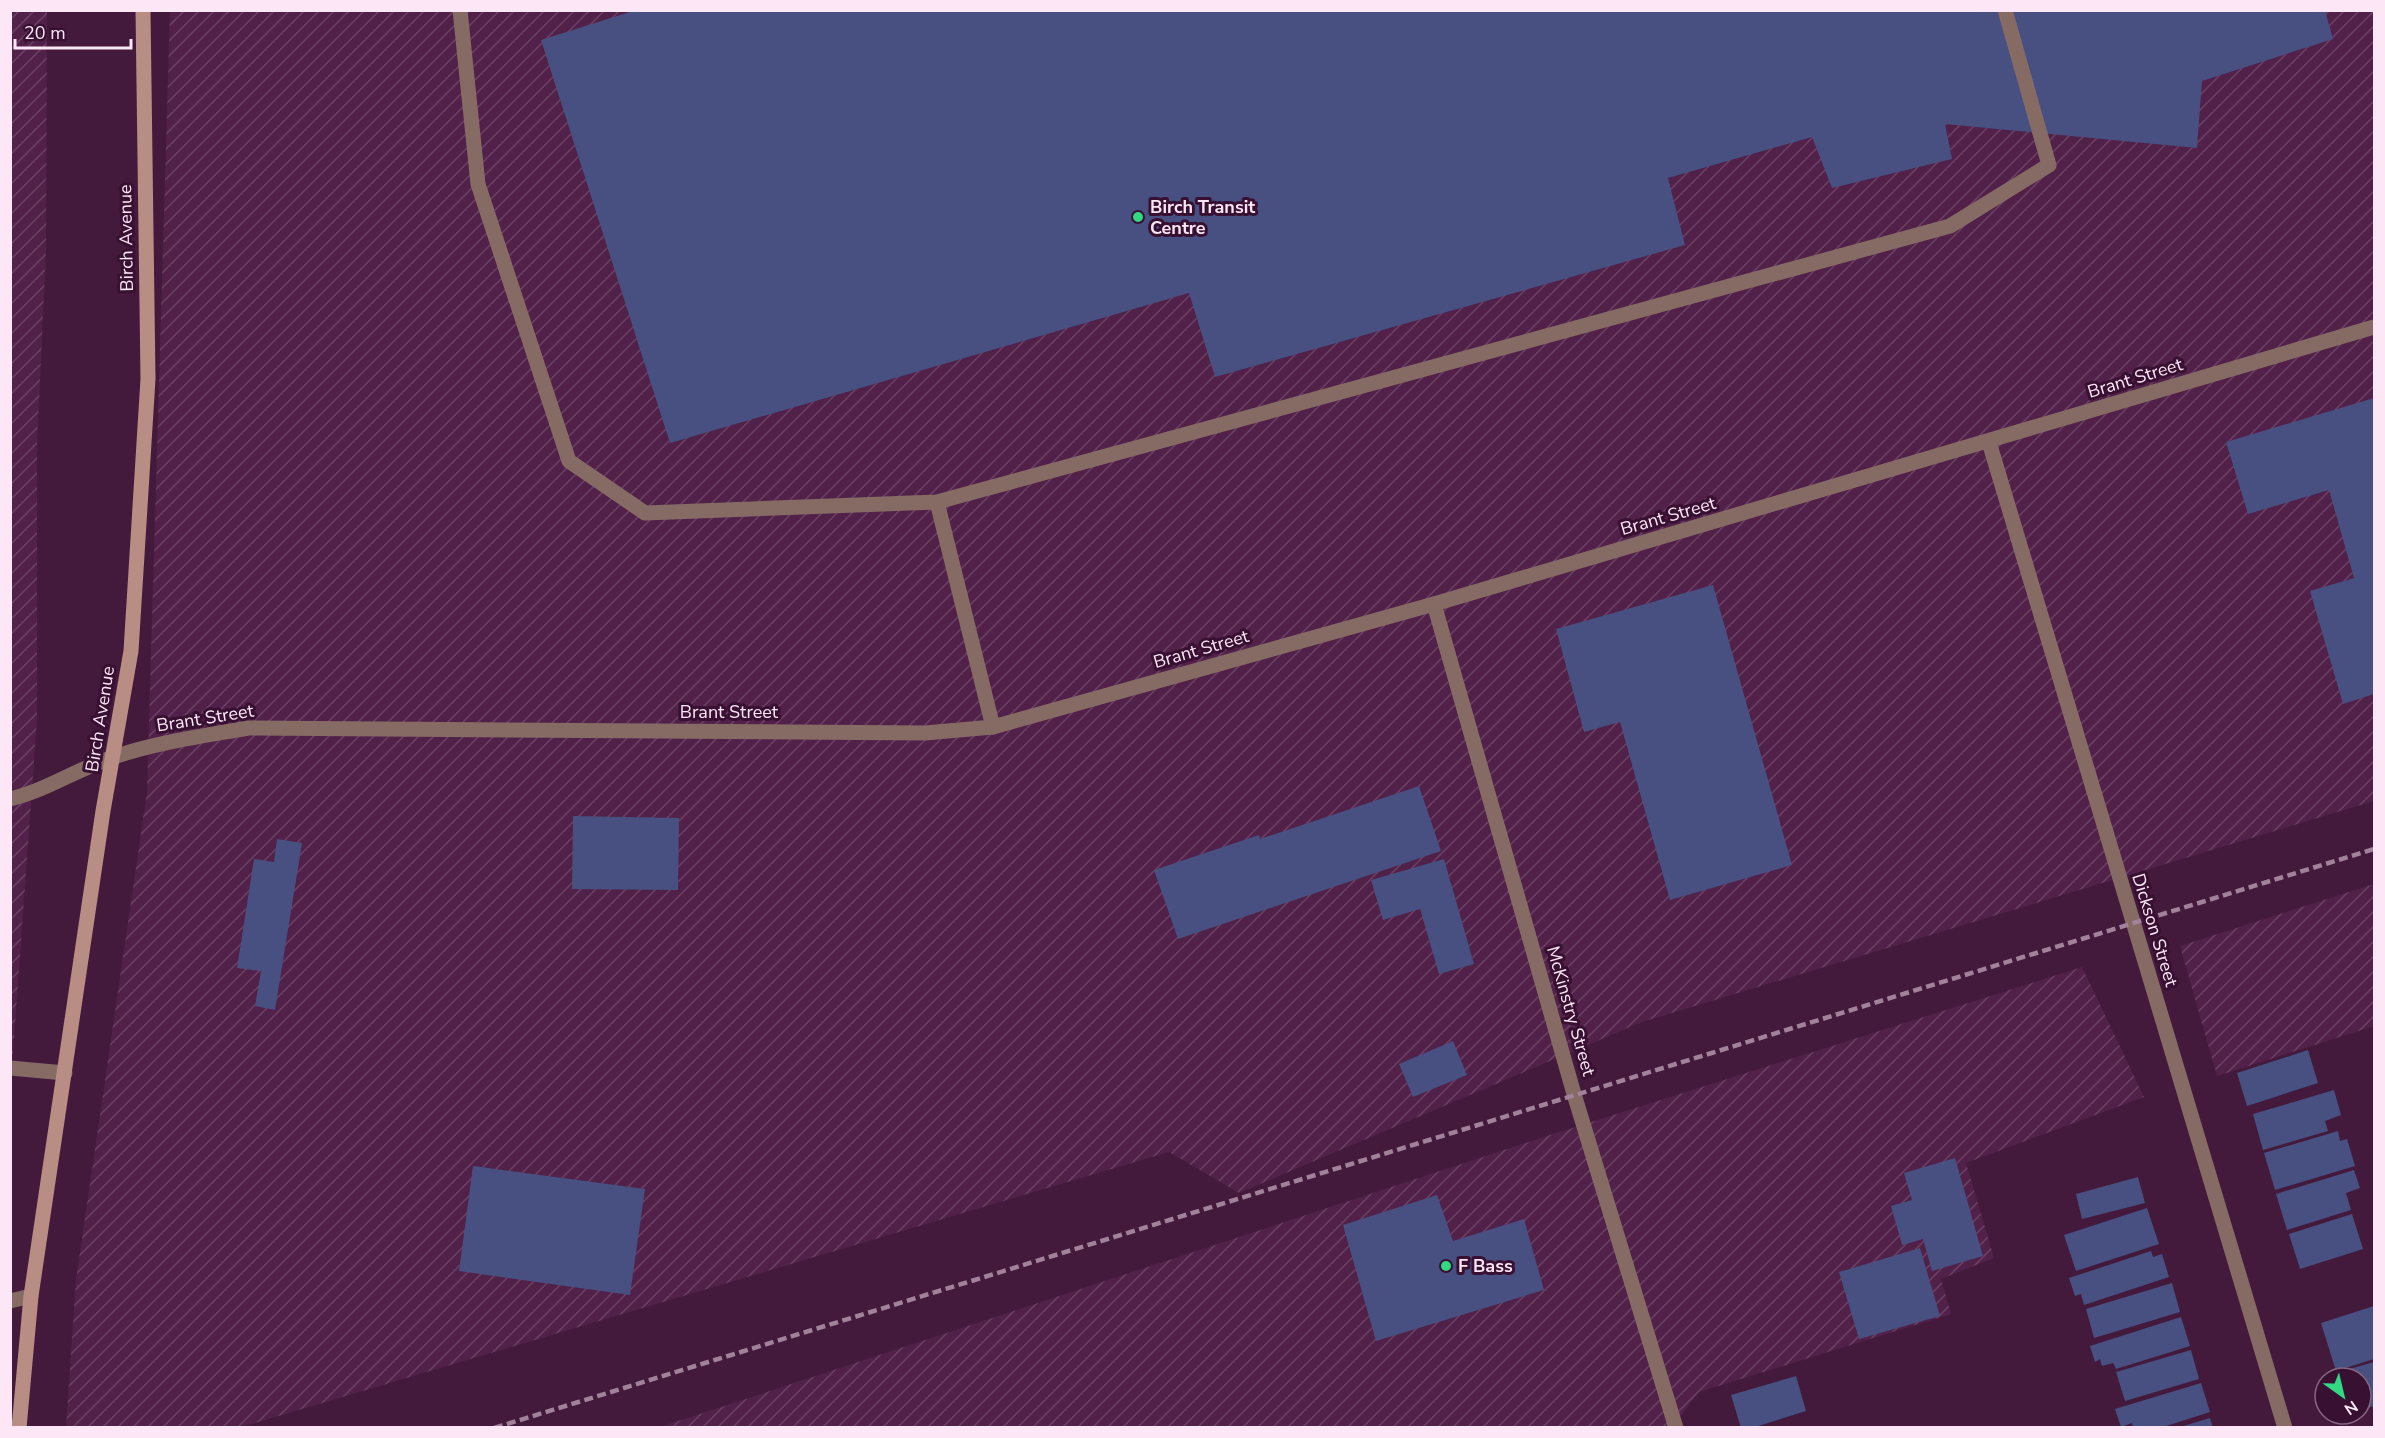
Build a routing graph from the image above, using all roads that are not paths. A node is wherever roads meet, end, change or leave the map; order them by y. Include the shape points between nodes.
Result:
1 (143, 10) edge
2 (460, 10) edge
3 (2005, 10) edge
4 (2374, 327) edge
5 (1989, 442) junction
6 (937, 502) junction
7 (1434, 604) junction
8 (993, 727) junction
9 (115, 756) junction
10 (10, 800) edge
11 (10, 1068) edge
12 (65, 1073) junction
13 (32, 1296) junction
14 (10, 1301) edge
15 (19, 1428) edge
16 (1676, 1428) edge
17 (2285, 1428) edge

1 - 9 main road, Birch Avenue via 148,379 131,651
2 - 6 street via 478,184 568,461 645,513
3 - 6 street via 2049,165 1950,226
4 - 5 street, Brant Street
5 - 7 street, Brant Street
5 - 17 street, Dickson Street
6 - 8 street
7 - 8 street, Brant Street
7 - 16 street, McKinstry Street
8 - 9 street, Brant Street via 925,733 248,728 161,743
9 - 10 street, Brant Street via 35,793
9 - 12 main road, Birch Avenue
11 - 12 street
12 - 13 main road, Birch Avenue
13 - 14 street
13 - 15 main road, Birch Avenue

